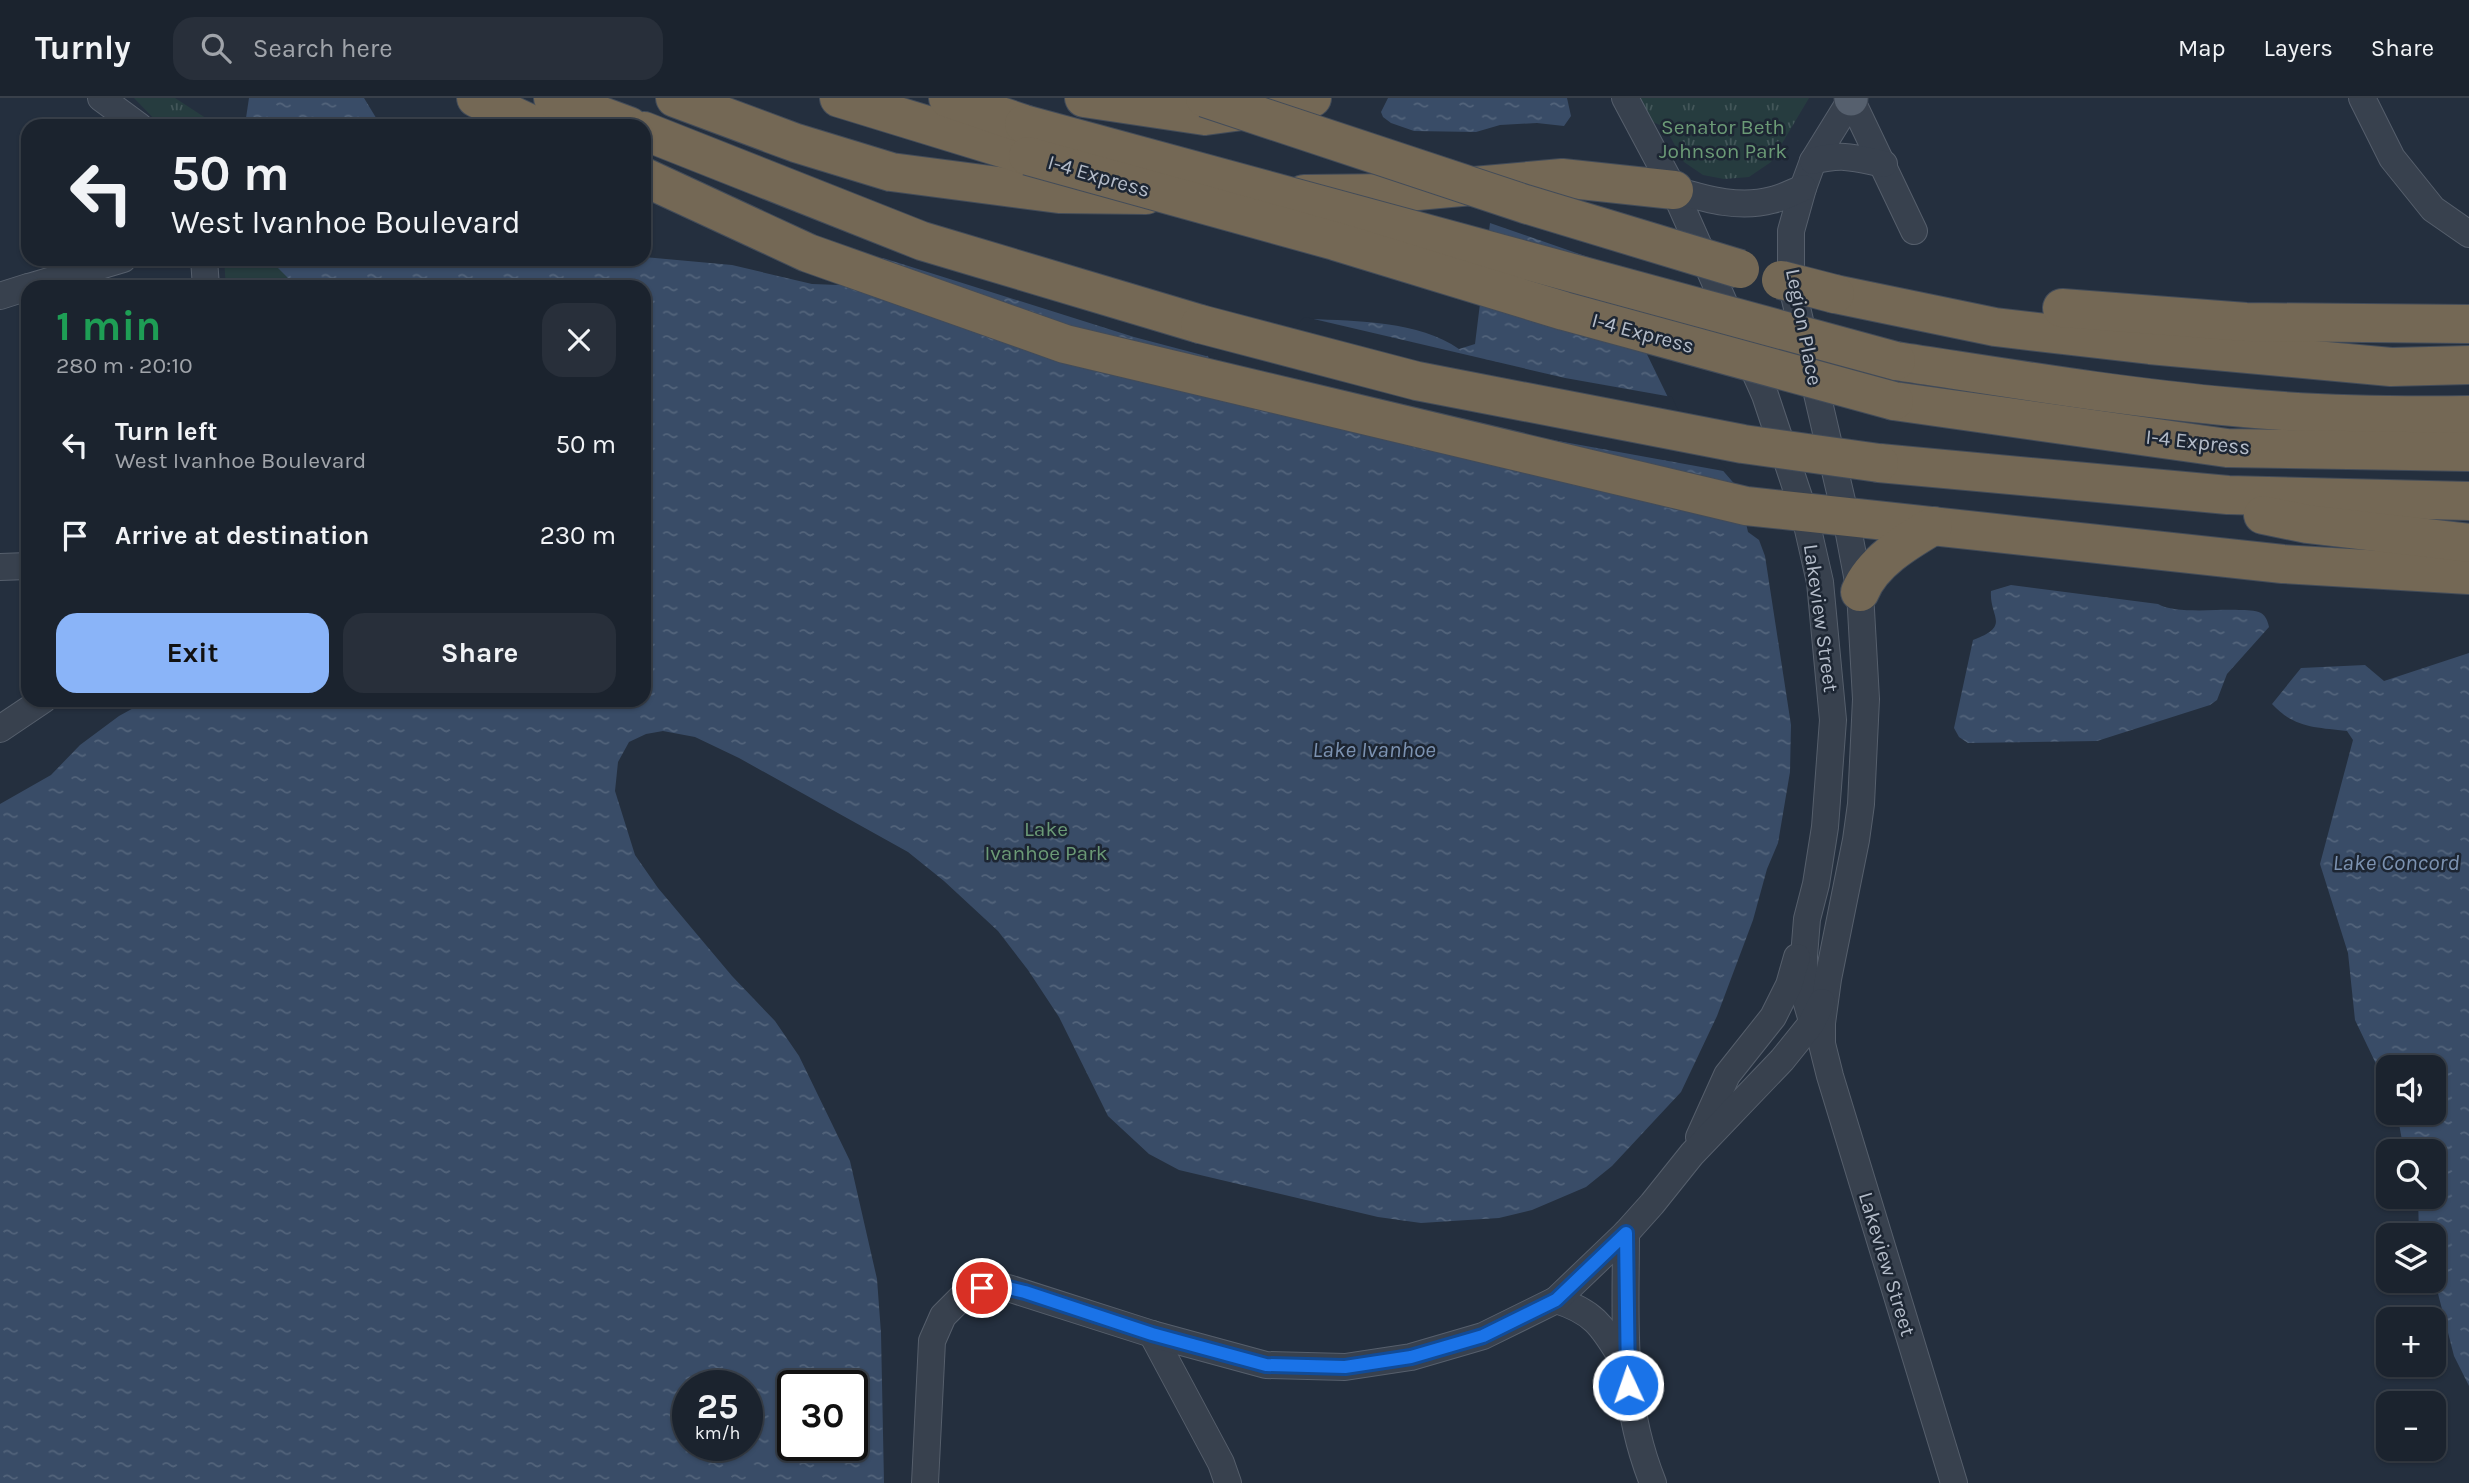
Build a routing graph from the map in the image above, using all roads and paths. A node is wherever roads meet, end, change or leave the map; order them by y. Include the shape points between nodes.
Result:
1 (101, 98) edge
2 (476, 98) edge
3 (553, 98) edge
4 (675, 98) edge
5 (839, 98) edge
6 (948, 98) edge
7 (1084, 98) edge
8 (1206, 98) edge
9 (1312, 98) edge
10 (1625, 98) edge
11 (1851, 98) edge
12 (2361, 98) edge
13 (130, 119) edge
14 (521, 119) edge
15 (610, 119) edge
16 (651, 134) edge
17 (1026, 140) junction
18 (1814, 161) junction
19 (1884, 164) junction
20 (651, 180) edge
21 (1803, 188) junction
22 (1674, 190) junction
23 (1914, 231) dead end
24 (2469, 234) edge
25 (99, 266) edge
26 (52, 280) edge
27 (1835, 286) junction
28 (21, 289) edge
29 (0, 296) edge
30 (2469, 324) edge
31 (2469, 365) edge
32 (2469, 415) edge
33 (1829, 443) joint
34 (2469, 452) edge
35 (2228, 495) junction
36 (2469, 501) edge
37 (1804, 512) junction
38 (1846, 518) junction
39 (1933, 526) junction
40 (2469, 543) edge
41 (21, 566) edge
42 (0, 568) edge
43 (2469, 575) edge
44 (1860, 592) junction
45 (33, 707) edge
46 (0, 729) edge
47 (1807, 919) junction
48 (1817, 1034) junction
49 (1692, 1154) junction
50 (1626, 1233) junction
51 (1556, 1300) junction
52 (1152, 1334) junction
53 (1626, 1366) junction
54 (925, 1483) edge
55 (1228, 1483) edge
56 (1653, 1483) edge
57 (1954, 1483) edge

1 - 13 street
2 - 14 highway
3 - 15 highway
4 - 22 highway via 891,172 1059,194 1395,193 1562,178
5 - 17 highway, I-4 Express
6 - 17 highway, I-4 Express
7 - 9 highway via 1205,116
8 - 27 highway, bridge via 1525,204 1781,280
10 - 22 street, Lakeview Street
11 - 18 street, Legion Place
11 - 19 street
12 - 24 street via 2392,158 2432,209
16 - 35 highway, bridge via 922,241 1200,324 1417,381 1743,444 1879,463
17 - 32 highway, I-4 Express, bridge via 1896,361 2236,407 2396,416
17 - 34 highway, I-4 Express, bridge via 1564,311 1894,401 2227,448
18 - 19 street via 1834,155
18 - 21 street, Legion Place
19 - 23 street
20 - 37 highway via 808,253 1065,344 1746,506
21 - 22 street via 1773,200 1744,204
21 - 33 street, Legion Place via 1791,231 1791,282
22 - 37 street, Lakeview Street via 1765,396
25 - 26 street
27 - 30 highway via 1856,277 2035,305 2167,318
27 - 31 highway via 1995,327 2391,367
28 - 29 street
33 - 38 street, Lakeview Street
35 - 36 highway
35 - 40 highway via 2268,517
37 - 38 highway
37 - 47 street, Lakeview Street via 1820,582 1833,720 1825,827
38 - 39 highway
38 - 44 street, Lakeview Street
39 - 43 highway via 2283,564
39 - 44 highway via 1877,567
41 - 42 street
44 - 48 street, Lakeview Street via 1866,699 1861,804
45 - 46 street
47 - 48 street, Lakeview Street via 1804,988
47 - 49 street via 1779,1006 1727,1075
48 - 49 street, Lakeview Street via 1782,1060
48 - 57 street, Lakeview Street
49 - 50 street
50 - 51 street
50 - 53 street
51 - 52 street via 1483,1336 1411,1357 1345,1367 1266,1365
51 - 53 street via 1578,1307 1602,1326
52 - 54 street via 1008,1288 982,1288 961,1298 943,1316 932,1342
52 - 55 street
53 - 56 street via 1634,1428

